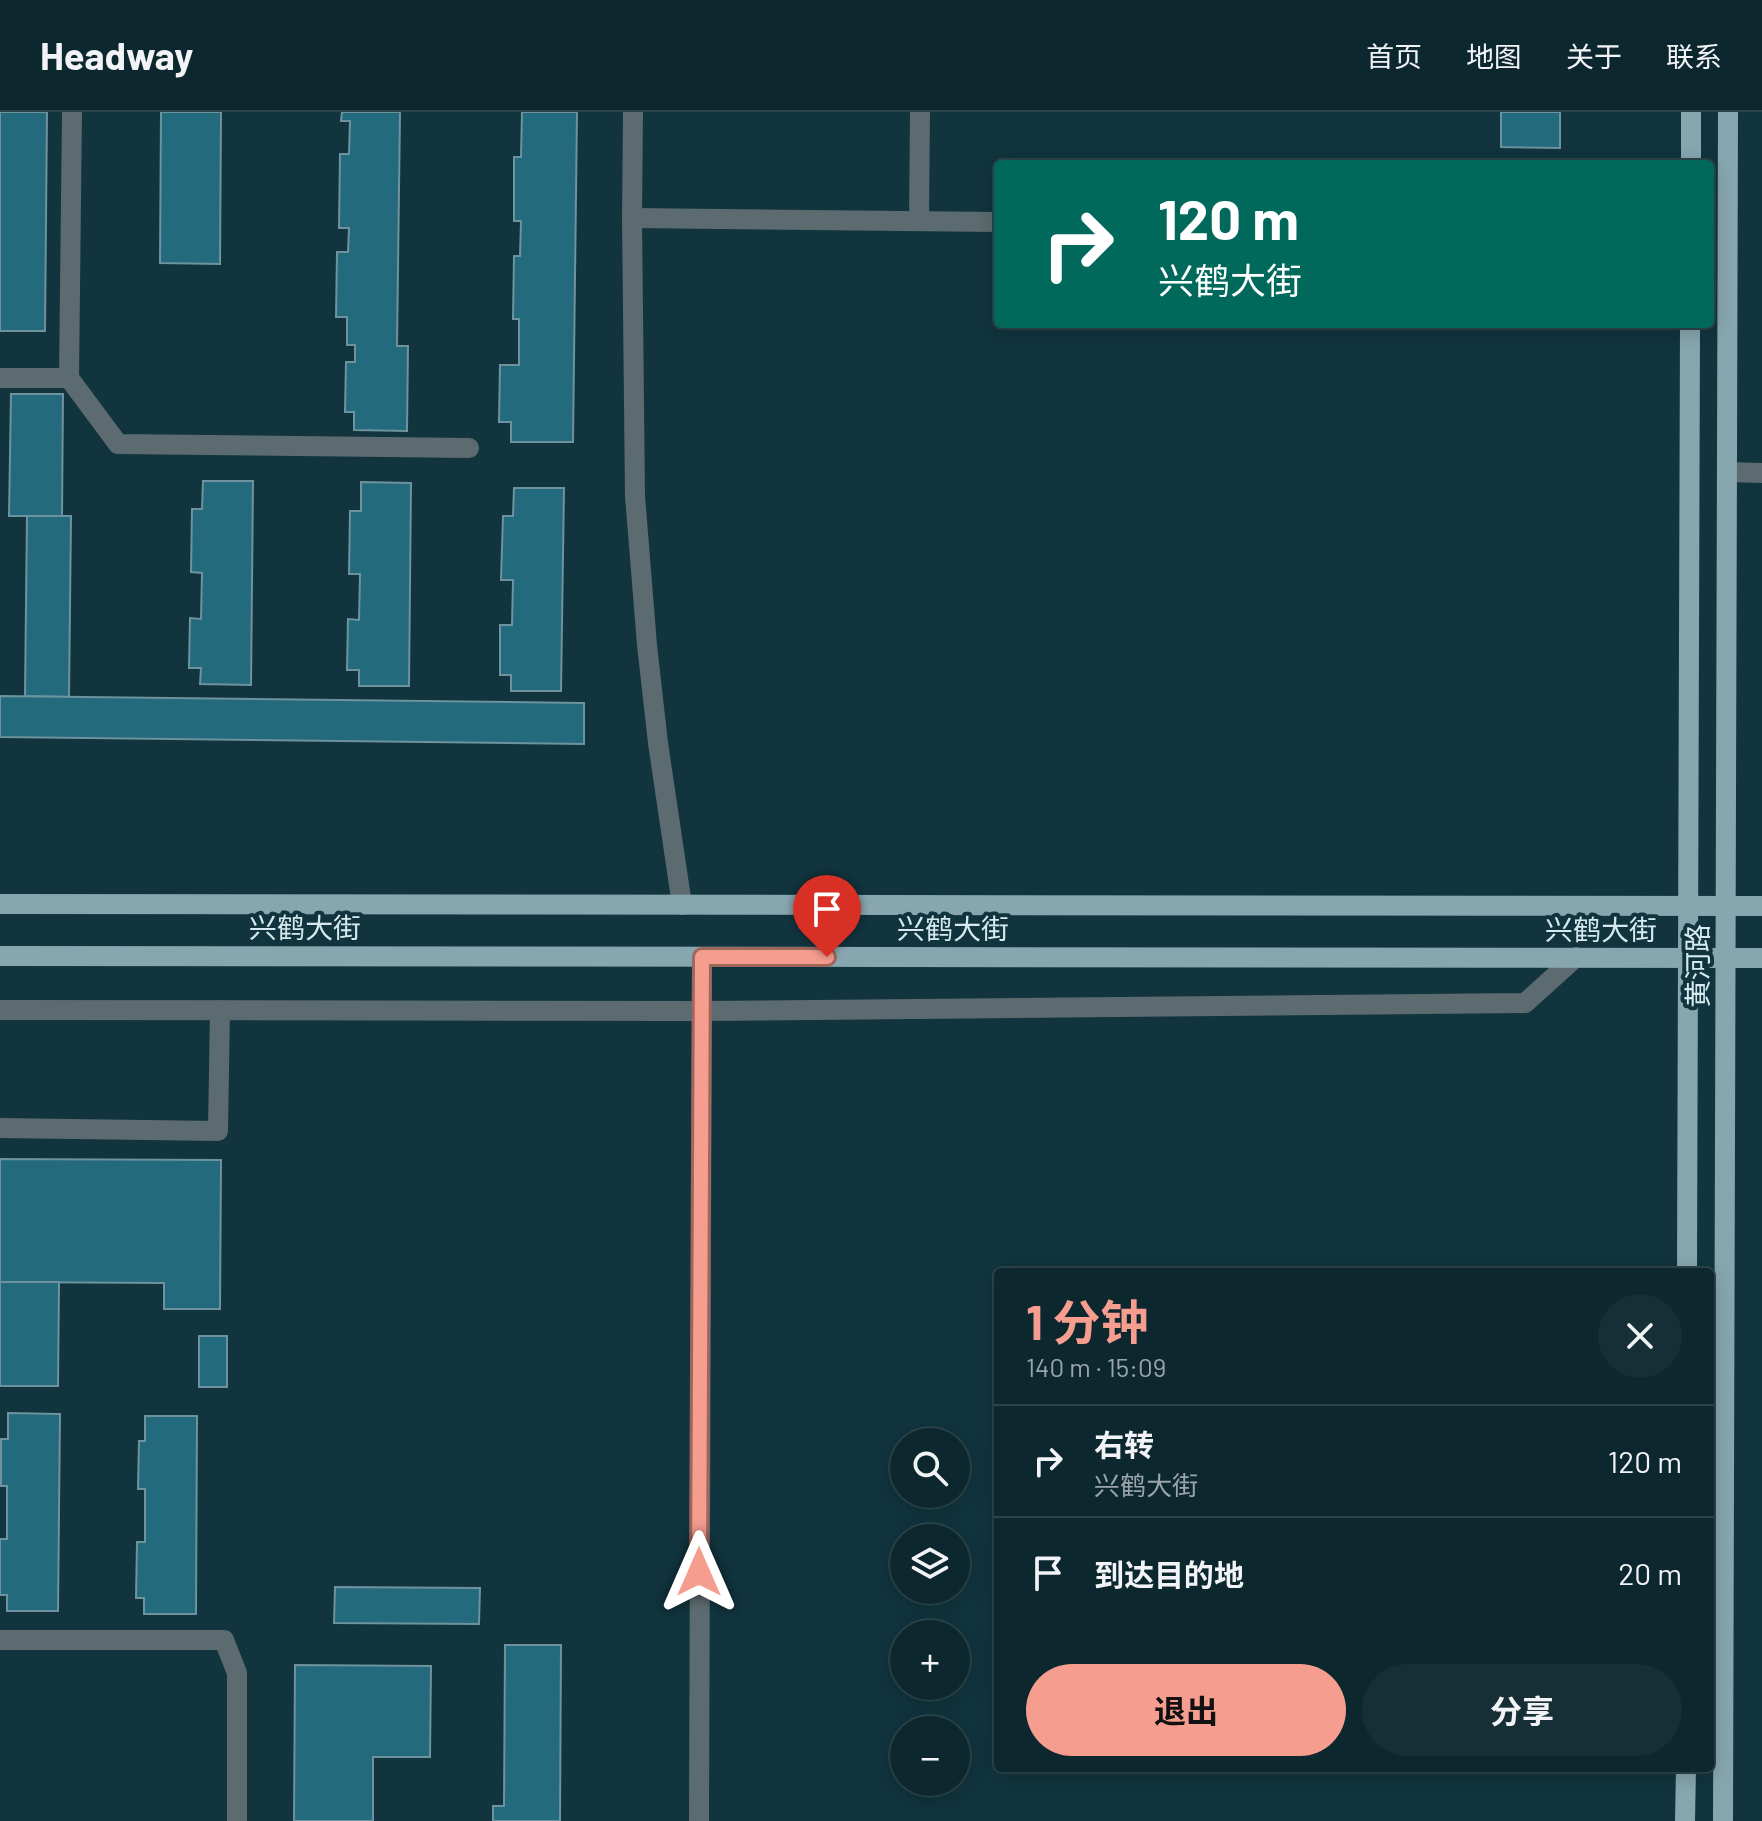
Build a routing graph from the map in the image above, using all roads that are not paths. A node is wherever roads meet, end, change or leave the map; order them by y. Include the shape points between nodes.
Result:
1 (72, 112) edge
2 (633, 112) edge
3 (920, 112) edge
4 (1691, 112) edge
5 (1728, 112) edge
6 (1691, 160) edge
7 (632, 218) junction
8 (919, 221) junction
9 (994, 222) edge
10 (1690, 328) edge
11 (0, 378) edge
12 (69, 378) junction
13 (469, 448) dead end
14 (1727, 472) junction
15 (1762, 473) edge
16 (0, 904) edge
17 (682, 905) junction
18 (1688, 906) junction
19 (1726, 906) junction
20 (1762, 906) edge
21 (0, 956) edge
22 (702, 957) junction
23 (1576, 957) junction
24 (1688, 958) junction
25 (1725, 958) junction
26 (1762, 958) edge
27 (0, 1010) edge
28 (220, 1010) junction
29 (701, 1011) junction
30 (0, 1128) edge
31 (1687, 1268) edge
32 (0, 1640) edge
33 (1686, 1772) edge
34 (237, 1821) edge
35 (699, 1821) edge
36 (1685, 1821) edge
37 (1723, 1821) edge

1 - 12 street
2 - 7 street
3 - 8 street
4 - 6 main road
5 - 14 main road, 黄河路
7 - 8 street
7 - 17 street via 635,496 658,743
8 - 9 street
10 - 18 main road, 黄河路
11 - 12 street
12 - 13 street via 118,444
14 - 15 street
14 - 19 main road, 黄河路
16 - 17 main road, 兴鹤大街
17 - 18 main road, 兴鹤大街
18 - 19 main road, 兴鹤大街
18 - 24 main road, 黄河路
19 - 20 main road, 兴鹤大街
19 - 25 main road, 黄河路
21 - 22 main road, 兴鹤大街
22 - 23 main road, 兴鹤大街
22 - 29 street
23 - 24 main road, 兴鹤大街
23 - 29 street via 1525,1003
24 - 25 main road, 兴鹤大街
24 - 31 main road, 黄河路
25 - 26 main road, 兴鹤大街
25 - 37 main road, 黄河路
27 - 28 street
28 - 29 street
28 - 30 street via 218,1131
29 - 35 street
32 - 34 street via 224,1640 237,1673
33 - 36 main road

